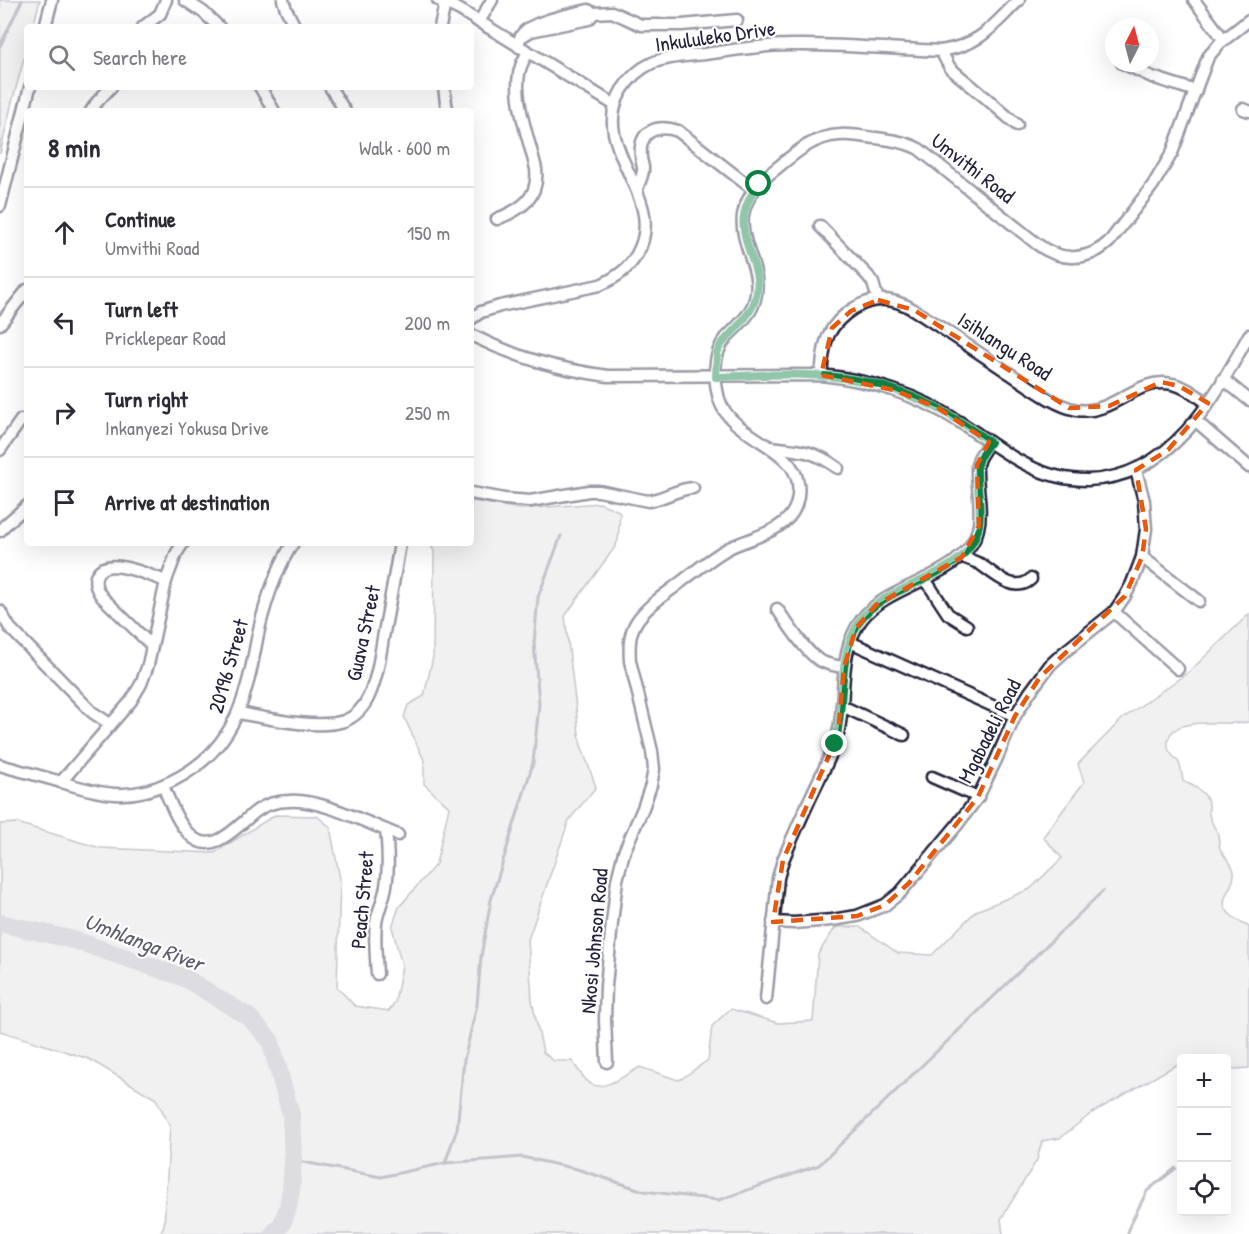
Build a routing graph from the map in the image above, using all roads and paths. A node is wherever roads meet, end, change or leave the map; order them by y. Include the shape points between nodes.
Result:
1 (52, 0) edge
2 (166, 0) edge
3 (185, 0) edge
4 (283, 0) edge
5 (492, 0) edge
6 (1019, 0) edge
7 (1194, 0) edge
8 (441, 2) edge
9 (737, 20) dead end
10 (1249, 20) edge
11 (479, 22) junction
12 (46, 24) edge
13 (147, 24) edge
14 (216, 24) edge
15 (294, 24) edge
16 (440, 24) edge
17 (1224, 40) junction
18 (523, 45) junction
19 (941, 51) junction
20 (1141, 72) edge
21 (29, 90) edge
22 (108, 90) edge
23 (262, 90) edge
24 (332, 90) edge
25 (444, 90) edge
26 (1196, 91) junction
27 (615, 105) junction
28 (25, 108) edge
29 (93, 108) edge
30 (272, 108) edge
31 (343, 108) edge
32 (447, 108) edge
33 (24, 111) edge
34 (1017, 125) dead end
35 (637, 189) junction
36 (754, 190) junction
37 (0, 206) edge
38 (497, 219) dead end
39 (820, 226) dead end
40 (24, 294) edge
41 (878, 300) junction
42 (474, 317) edge
43 (0, 324) edge
44 (474, 336) edge
45 (1249, 336) edge
46 (821, 375) junction
47 (716, 377) junction
48 (1223, 379) junction
49 (1249, 400) edge
50 (1208, 403) junction
51 (21, 420) dead end
52 (1196, 421) junction
53 (990, 442) junction
54 (769, 447) junction
55 (0, 450) edge
56 (1249, 467) edge
57 (838, 468) dead end
58 (1136, 470) junction
59 (693, 488) dead end
60 (474, 493) edge
61 (24, 509) edge
62 (0, 531) edge
63 (181, 546) edge
64 (291, 546) edge
65 (399, 546) edge
66 (962, 557) junction
67 (1143, 557) junction
68 (925, 579) junction
69 (1031, 579) dead end
70 (165, 581) junction
71 (1199, 601) dead end
72 (777, 609) dead end
73 (0, 611) edge
74 (1113, 612) junction
75 (967, 626) dead end
76 (850, 642) junction
77 (151, 645) junction
78 (844, 668) junction
79 (1178, 669) dead end
80 (842, 706) junction
81 (239, 713) junction
82 (1015, 716) junction
83 (110, 724) junction
84 (904, 735) dead end
85 (0, 765) edge
86 (932, 777) dead end
87 (61, 782) junction
88 (163, 786) junction
89 (978, 797) junction
90 (386, 830) junction
91 (398, 835) dead end
92 (773, 922) junction
93 (377, 974) dead end
94 (766, 999) dead end
95 (607, 1062) dead end

1 - 12 street
2 - 13 street via 160,14
3 - 14 street
4 - 15 street
5 - 11 street
6 - 19 street, Inkululeko Drive via 981,37
7 - 17 street
8 - 11 street
8 - 16 street
9 - 18 street via 642,25 612,12 588,10 539,22 522,33
10 - 17 street, Umvithi Road
11 - 18 street
17 - 26 street, Umvithi Road via 1208,57
18 - 27 street
18 - 38 street via 518,85 536,186 521,207
19 - 27 street, Inkululeko Drive via 789,45 670,58 652,63 633,76
19 - 34 street via 957,75
20 - 26 street
21 - 28 street
22 - 29 street
23 - 30 street
24 - 31 street
25 - 32 street
26 - 36 street, Umvithi Road via 1172,153 1154,185 1110,241 1088,255 1068,257 1048,252 919,149 890,140 839,135 819,139 794,153
27 - 35 street, Inkululeko Drive via 614,139
33 - 37 street
35 - 36 street via 643,169 642,143 651,131 664,128 678,131
35 - 42 street, Inkululeko Drive via 644,213 644,234 639,251 615,278 600,285 500,306
36 - 47 street, Umvithi Road via 743,224 756,278 755,302 720,346
39 - 41 street via 868,276
40 - 43 street
41 - 46 street via 850,311 832,328
41 - 50 street, Isihlangu Road via 914,310 1069,408 1093,410 1109,406 1145,386 1161,382 1179,386
44 - 47 street via 516,355 579,372
45 - 48 street
46 - 47 street
46 - 53 street via 866,382 915,398 938,408
47 - 54 street, Nkosi Johnson Road via 719,401 727,415
48 - 49 street
48 - 50 street
50 - 52 street
51 - 55 street
52 - 56 street
52 - 58 street via 1168,450
53 - 58 street via 1022,463 1053,476 1095,480
53 - 66 street via 977,465 979,526
54 - 57 street via 807,451
54 - 95 street, Nkosi Johnson Road via 796,475 798,495 789,517 770,531 710,560 646,610 632,632 630,661 654,769 617,880 606,997
58 - 67 street, Mgabadeli Road via 1146,519
59 - 60 street via 648,501 599,491 530,501
61 - 62 street
63 - 70 street
64 - 81 street, 20196 Street via 262,615
65 - 81 street, Guava Street via 373,687 355,716 319,724
66 - 68 street
66 - 69 street via 1012,584 1024,585
67 - 71 street
67 - 74 street, Mgabadeli Road
68 - 75 street via 948,614
68 - 76 street via 868,612
70 - 77 street
70 - 77 street via 114,566 100,570 96,578 102,597
72 - 78 street via 817,659
73 - 83 street via 10,628 92,712
74 - 79 street
74 - 82 street, Mgabadeli Road via 1050,665
76 - 78 street
76 - 82 street
77 - 83 street via 141,684
78 - 80 street
80 - 84 street
80 - 92 street via 835,744 783,860
81 - 88 street, 20196 Street via 204,761
82 - 89 street, Mgabadeli Road
83 - 87 street
85 - 87 street, 20196 Street
86 - 89 street
87 - 88 street, 20196 Street via 116,794
88 - 90 street, Peach Street via 184,829 201,842 224,838 261,808 290,800 312,802
89 - 92 street, Mgabadeli Road via 900,893 885,905 832,920
90 - 91 street, Peach Street
90 - 93 street, Peach Street via 386,883 376,924
92 - 94 street

